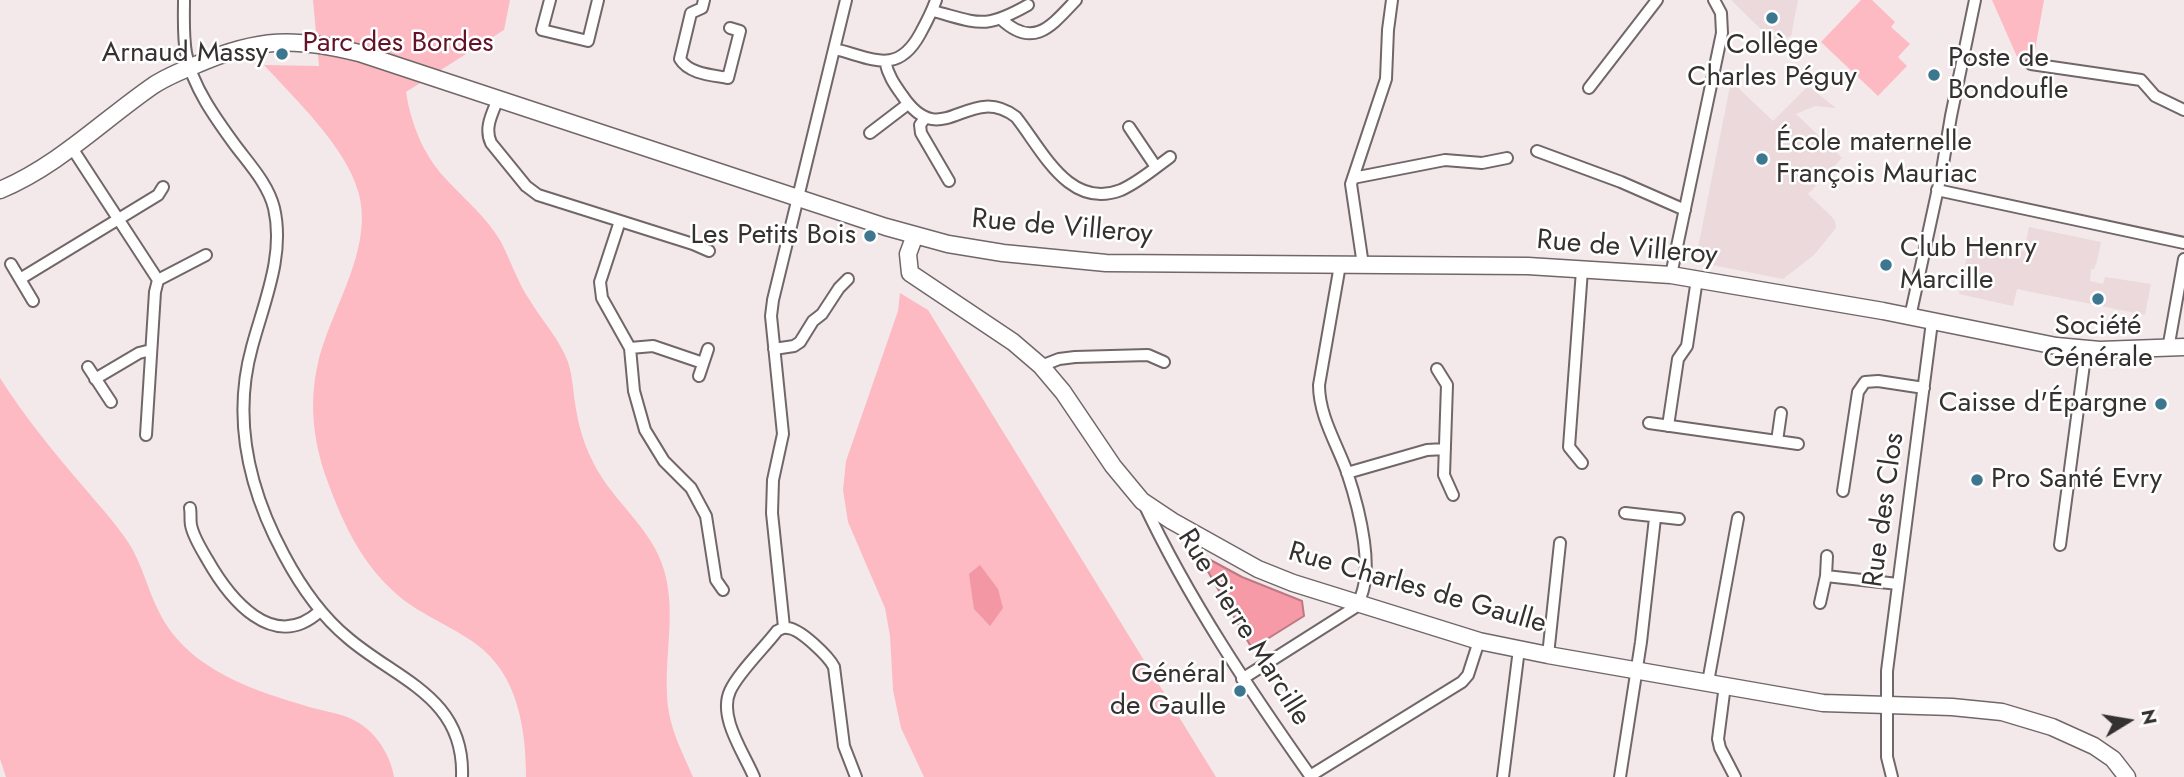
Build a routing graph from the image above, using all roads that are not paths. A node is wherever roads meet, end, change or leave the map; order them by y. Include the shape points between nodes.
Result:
1 (184, 0) edge
2 (550, 0) edge
3 (598, 0) edge
4 (704, 0) edge
5 (846, 0) edge
6 (1076, 0) edge
7 (1392, 0) edge
8 (1657, 0) edge
9 (1714, 0) edge
10 (1975, 0) edge
11 (935, 5) edge
12 (1028, 5) dead end
13 (1001, 19) junction
14 (730, 29) dead end
15 (835, 49) junction
16 (885, 61) junction
17 (2031, 64) dead end
18 (190, 67) junction
19 (1588, 88) dead end
20 (498, 99) junction
21 (908, 104) junction
22 (2184, 110) edge
23 (925, 118) junction
24 (1129, 127) dead end
25 (870, 134) dead end
26 (72, 148) junction
27 (1537, 151) dead end
28 (1170, 157) dead end
29 (1507, 158) dead end
30 (1156, 167) junction
31 (1353, 178) junction
32 (949, 181) dead end
33 (163, 187) dead end
34 (0, 190) edge
35 (1937, 190) junction
36 (797, 197) junction
37 (1685, 210) junction
38 (118, 220) junction
39 (620, 221) junction
40 (915, 235) junction
41 (2184, 243) edge
42 (709, 251) dead end
43 (206, 255) dead end
44 (2184, 259) edge
45 (11, 264) dead end
46 (1340, 265) junction
47 (1363, 265) junction
48 (1582, 270) junction
49 (1671, 275) junction
50 (20, 279) junction
51 (848, 279) dead end
52 (1697, 279) junction
53 (158, 280) junction
54 (33, 301) dead end
55 (1910, 317) junction
56 (1932, 322) junction
57 (630, 348) junction
58 (2176, 348) edge
59 (708, 349) dead end
60 (774, 349) junction
61 (2086, 349) junction
62 (151, 350) junction
63 (1164, 362) dead end
64 (704, 363) junction
65 (1041, 366) junction
66 (88, 367) dead end
67 (1437, 369) dead end
68 (699, 376) dead end
69 (95, 379) junction
70 (1924, 388) junction
71 (111, 402) dead end
72 (1781, 414) dead end
73 (1649, 423) dead end
74 (1668, 426) junction
75 (146, 435) dead end
76 (1777, 441) junction
77 (1798, 444) dead end
78 (1445, 449) junction
79 (1582, 463) dead end
80 (1347, 473) junction
81 (1843, 491) dead end
82 (1452, 495) dead end
83 (1142, 501) junction
84 (190, 508) dead end
85 (1625, 513) dead end
86 (1655, 518) junction
87 (1738, 518) dead end
88 (1679, 519) dead end
89 (1560, 543) dead end
90 (2060, 545) dead end
91 (1827, 556) dead end
92 (1826, 576) junction
93 (1898, 584) junction
94 (723, 590) dead end
95 (1820, 603) dead end
96 (1358, 604) junction
97 (320, 611) junction
98 (784, 627) junction
99 (1479, 641) junction
100 (1519, 649) junction
101 (1548, 656) junction
102 (1635, 670) junction
103 (1242, 679) junction
104 (1707, 682) junction
105 (1725, 685) junction
106 (1886, 704) junction
107 (1311, 776) edge
108 (2127, 776) edge
109 (462, 777) edge
110 (754, 777) edge
111 (856, 777) edge
112 (1503, 777) edge
113 (1620, 777) edge
114 (1735, 777) edge
115 (1892, 777) edge

1 - 18 street
2 - 3 street via 542,30 588,41
4 - 14 street via 702,8 691,13 680,59 684,65 728,78 740,30
5 - 15 street
6 - 13 street via 1040,32 1017,33
7 - 31 street via 1386,79
8 - 19 street
9 - 37 street via 1721,13 1722,33
10 - 35 street
11 - 13 street via 979,23
11 - 16 street via 908,53
12 - 13 street
15 - 16 street
15 - 36 street
16 - 21 street via 888,75
17 - 22 street via 2141,80 2155,96
18 - 20 street, Rue de Villeroy via 247,46 313,43 359,53
18 - 26 street, Rue de Villeroy via 152,86
18 - 97 street via 274,208 277,249 246,374 245,448 274,536
20 - 36 street, Rue de Villeroy
20 - 39 street via 488,135 526,186 538,195
21 - 23 street
21 - 25 street
23 - 30 street via 947,119 984,106 1006,110 1066,182 1092,194 1122,189
23 - 32 street via 921,133
24 - 30 street
26 - 34 street, Rue de Villeroy
26 - 38 street
27 - 37 street
28 - 30 street
29 - 31 street via 1482,163 1445,160
31 - 47 street
33 - 38 street
35 - 41 street
35 - 55 street
36 - 40 street, Rue de Villeroy
36 - 60 street via 773,300
37 - 49 street
38 - 50 street
38 - 53 street
39 - 42 street
39 - 57 street via 600,290
40 - 46 street, Rue de Villeroy via 1003,253 1095,262
40 - 65 street, Rue Charles de Gaulle via 908,254 910,273
43 - 53 street
44 - 58 street
45 - 50 street
46 - 47 street, Rue de Villeroy
46 - 80 street via 1319,401
47 - 48 street, Rue de Villeroy
48 - 49 street, Rue de Villeroy
48 - 79 street via 1569,447
49 - 52 street, Rue de Villeroy
50 - 54 street
51 - 60 street via 800,342
52 - 55 street, Rue de Villeroy
52 - 74 street
53 - 62 street
55 - 56 street, Rue de Villeroy
56 - 61 street, Rue de Villeroy
56 - 70 street, Rue des Clos
57 - 64 street via 653,346
57 - 94 street via 639,413 655,448 700,502 710,531 716,580
58 - 61 street, Rue de Villeroy
59 - 64 street
60 - 98 street via 783,434 773,480 772,513
61 - 90 street
62 - 69 street
62 - 75 street
63 - 65 street via 1147,355 1075,357
64 - 68 street
65 - 83 street, Rue Charles de Gaulle
66 - 69 street
67 - 78 street via 1447,385
69 - 71 street
70 - 81 street via 1878,381 1866,382 1858,391
70 - 93 street, Rue des Clos
72 - 76 street
73 - 74 street
74 - 76 street
76 - 77 street
78 - 80 street
78 - 82 street via 1444,475
80 - 96 street via 1364,550 1366,576
83 - 96 street, Rue Charles de Gaulle via 1258,569
83 - 103 street, Rue Pierre Marcille
84 - 97 street via 191,525 202,550 226,589 248,612 267,623 288,627 308,622
85 - 86 street
86 - 88 street
86 - 102 street
87 - 104 street
89 - 101 street via 1554,555
91 - 92 street
92 - 93 street
92 - 95 street
93 - 106 street, Rue des Clos
96 - 99 street, Rue Charles de Gaulle
96 - 103 street
97 - 109 street via 364,651 436,703 456,735
98 - 110 street via 734,684 727,703 730,723
98 - 111 street via 830,658 844,746
99 - 100 street, Rue Charles de Gaulle
99 - 107 street via 1462,682
100 - 101 street, Rue Charles de Gaulle
100 - 112 street
101 - 102 street, Rue Charles de Gaulle
102 - 104 street, Rue Charles de Gaulle
102 - 113 street
103 - 107 street, Rue Pierre Marcille
104 - 105 street, Rue Charles de Gaulle
105 - 106 street, Rue Charles de Gaulle via 1823,703
105 - 114 street via 1718,739
106 - 108 street, Rue Charles de Gaulle via 2002,712 2025,718 2094,746
106 - 115 street, Rue des Clos

